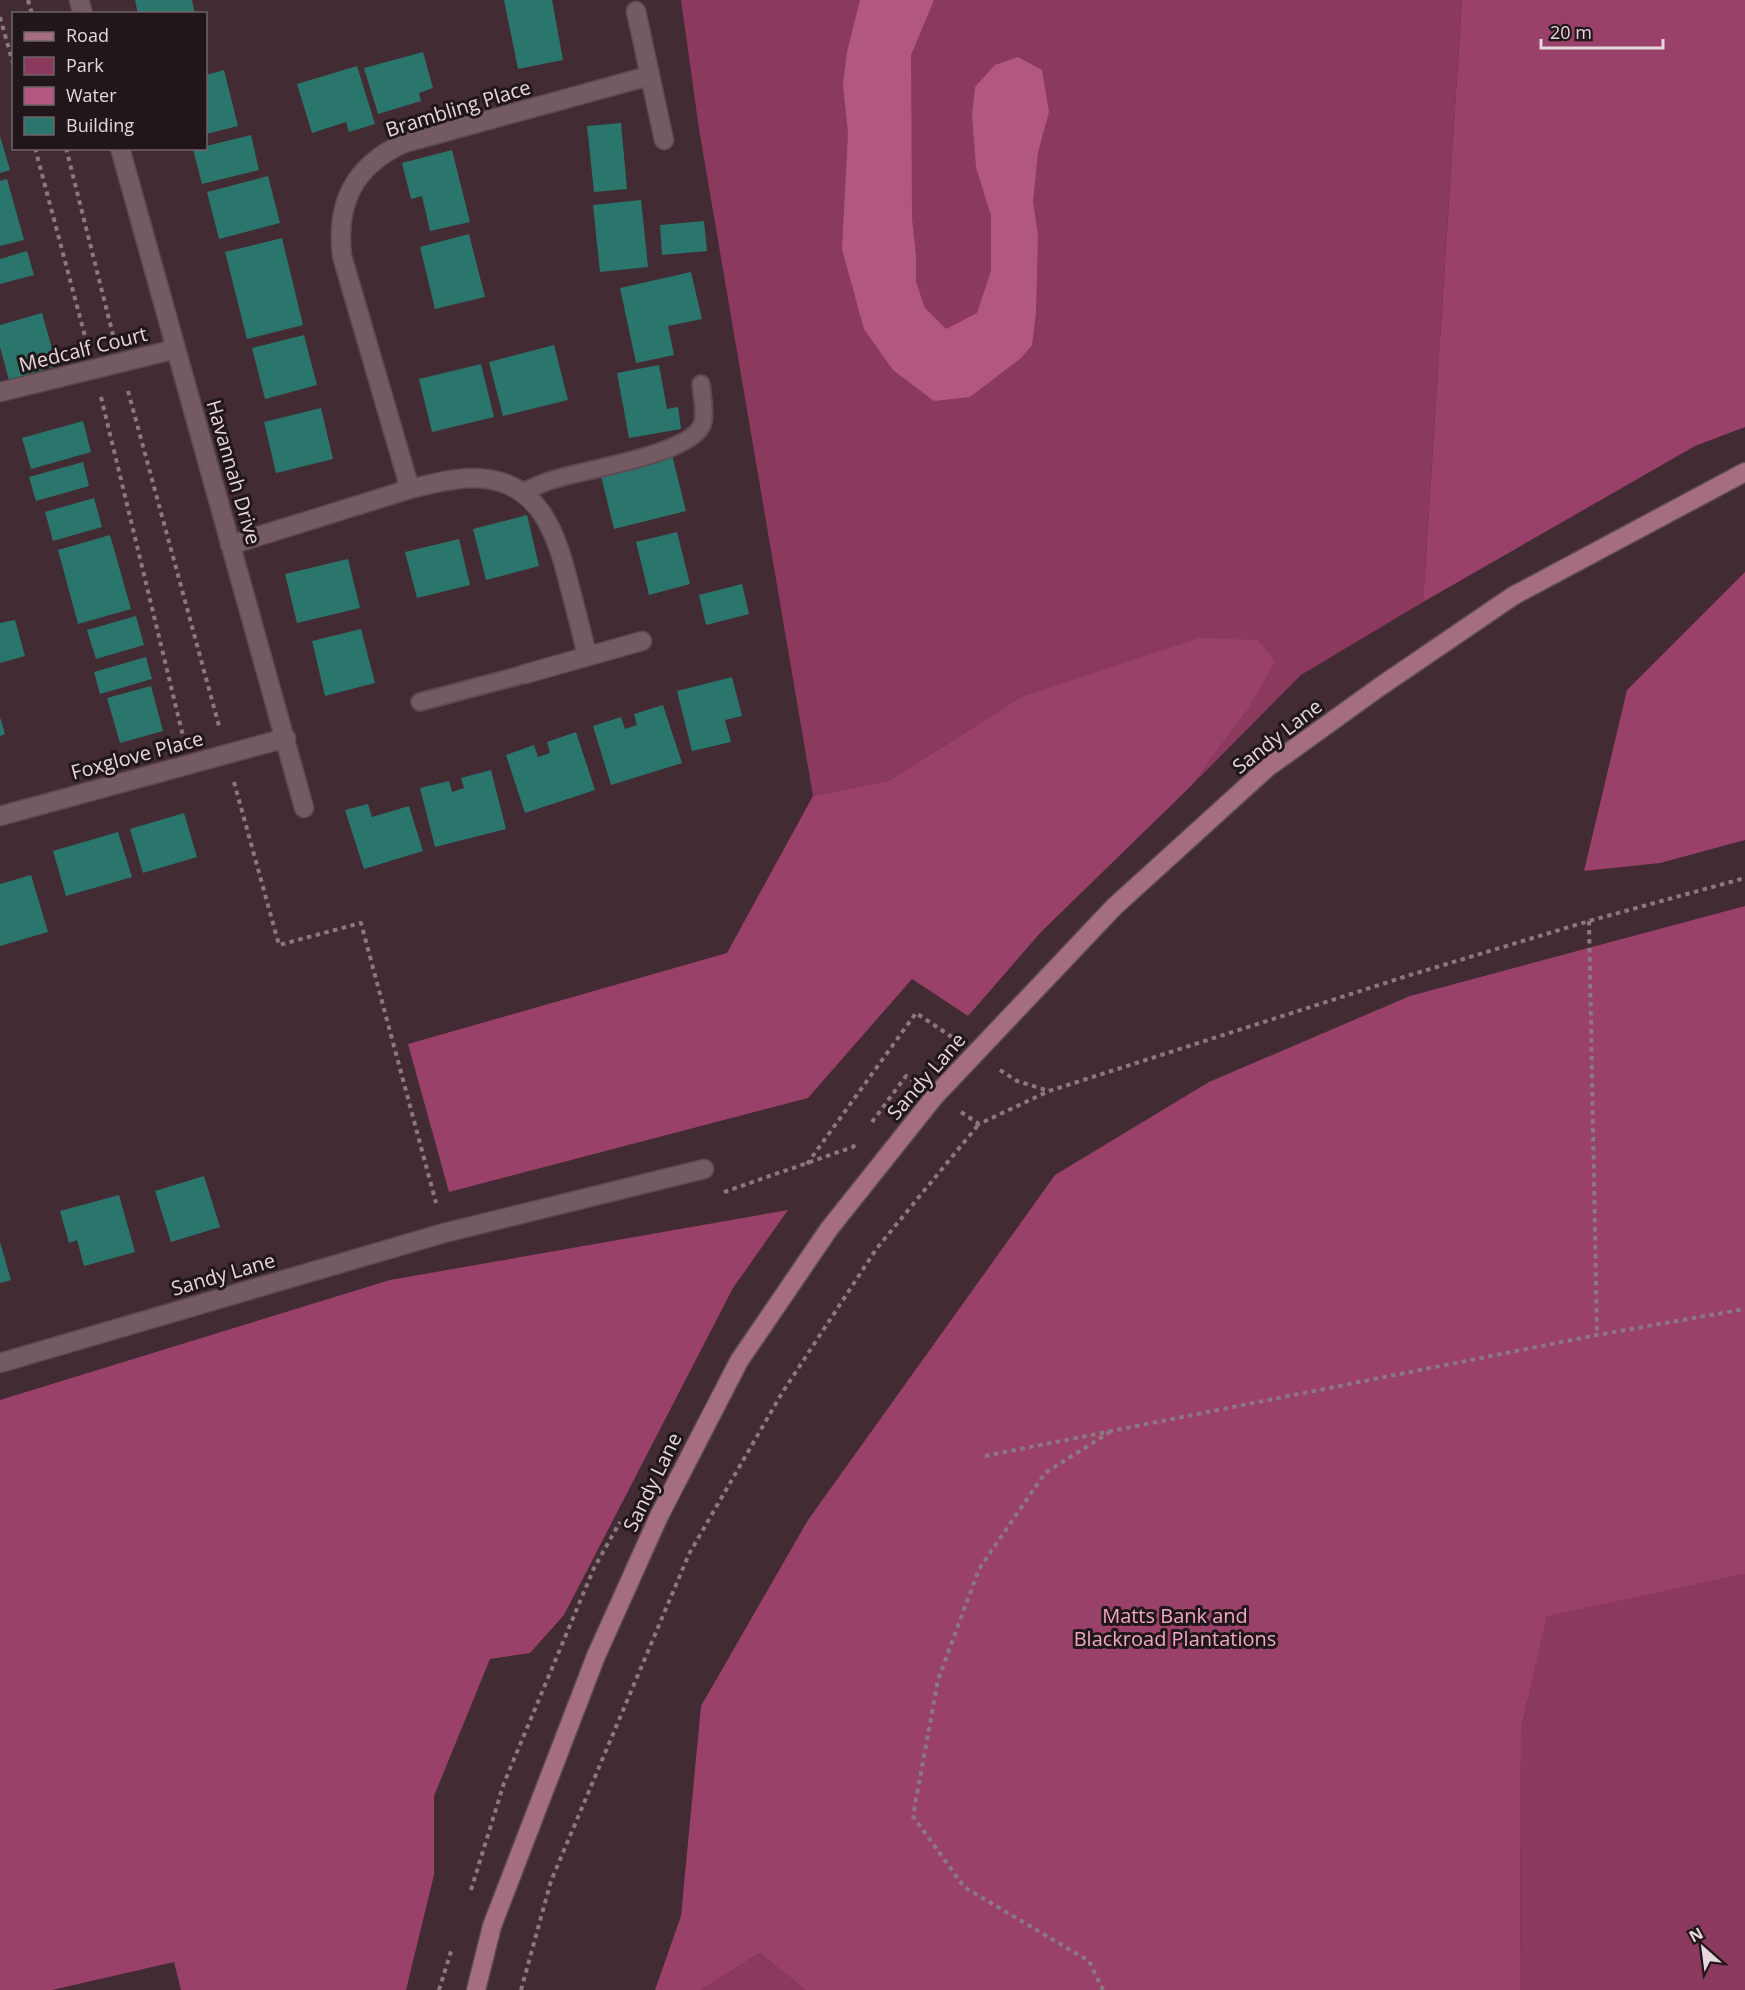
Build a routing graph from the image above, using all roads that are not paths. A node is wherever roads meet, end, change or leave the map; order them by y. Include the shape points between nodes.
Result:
1 (636, 11) dead end
2 (649, 76) junction
3 (664, 140) dead end
4 (121, 150) edge
5 (176, 349) junction
6 (701, 384) dead end
7 (0, 392) edge
8 (1745, 472) edge
9 (410, 489) junction
10 (522, 492) junction
11 (230, 545) junction
12 (642, 641) dead end
13 (587, 656) junction
14 (525, 674) joint
15 (420, 702) dead end
16 (286, 738) junction
17 (304, 808) dead end
18 (0, 816) edge
19 (704, 1169) dead end
20 (0, 1362) edge
21 (476, 1990) edge

1 - 2 street
2 - 3 street
2 - 9 street, Brambling Place via 405,143 387,151 357,178 341,214 342,256
4 - 5 street, Havannah Drive
5 - 7 street, Medcalf Court
5 - 11 street, Havannah Drive
6 - 10 lane via 703,424 696,434 657,453 552,479
8 - 21 main road, Sandy Lane via 1513,596 1267,768 1114,907 935,1096 829,1229 739,1361 658,1516 596,1656 492,1926
9 - 10 street via 475,478 508,484
9 - 11 street
10 - 13 street via 535,502 554,532
11 - 16 street, Havannah Drive
12 - 13 street
13 - 14 street
14 - 15 lane
16 - 17 street, Havannah Drive
16 - 18 street, Foxglove Place
19 - 20 street, Sandy Lane via 444,1233

